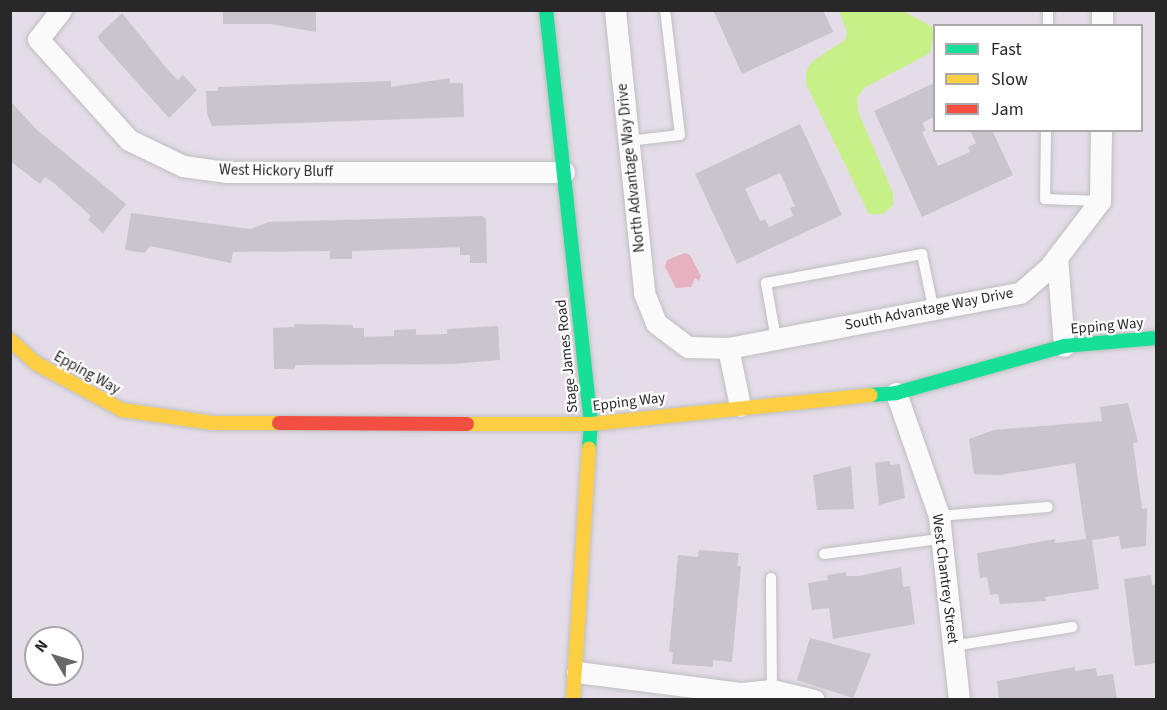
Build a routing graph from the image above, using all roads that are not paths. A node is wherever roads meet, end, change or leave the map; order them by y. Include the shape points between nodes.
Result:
1 (61, 10) edge
2 (546, 10) edge
3 (615, 10) edge
4 (665, 10) edge
5 (1046, 132) edge
6 (1101, 132) edge
7 (628, 141) junction
8 (564, 172) junction
9 (1100, 201) junction
10 (1057, 257) junction
11 (933, 307) junction
12 (656, 323) joint
13 (1156, 338) edge
14 (776, 339) junction
15 (10, 340) edge
16 (1064, 346) junction
17 (728, 348) junction
18 (896, 393) junction
19 (740, 406) junction
20 (591, 424) junction
21 (1048, 507) dead end
22 (939, 516) junction
23 (939, 539) junction
24 (824, 554) dead end
25 (771, 578) dead end
26 (1073, 627) dead end
27 (953, 646) junction
28 (577, 672) junction
29 (771, 695) edge
30 (573, 699) edge
31 (814, 699) edge
32 (959, 699) edge

1 - 8 street, West Hickory Bluff via 38,39 129,140 183,166 226,172
2 - 8 street, Stage James Road
3 - 7 street, North Advantage Way Drive
4 - 7 lane via 681,135
5 - 9 lane via 1045,199
6 - 9 street
7 - 12 street, North Advantage Way Drive via 644,293
8 - 20 street, Stage James Road
9 - 10 street, South Advantage Way Drive
10 - 11 street, South Advantage Way Drive via 1020,293
10 - 16 street
11 - 14 street, South Advantage Way Drive
11 - 14 lane via 922,254 766,283
12 - 17 street, South Advantage Way Drive via 688,346
13 - 16 street, Epping Way
14 - 17 street, South Advantage Way Drive
15 - 20 street, Epping Way via 37,364 122,410 213,423
16 - 18 street, Epping Way
17 - 19 street
18 - 19 street, Epping Way
18 - 22 street, West Chantrey Street
19 - 20 street, Epping Way
20 - 28 street, Stage James Road
21 - 22 lane
22 - 23 street, West Chantrey Street
23 - 24 lane
23 - 27 street, West Chantrey Street
25 - 29 lane
26 - 27 lane
27 - 32 street, West Chantrey Street
28 - 29 street
28 - 30 street, Stage James Road
29 - 31 street

